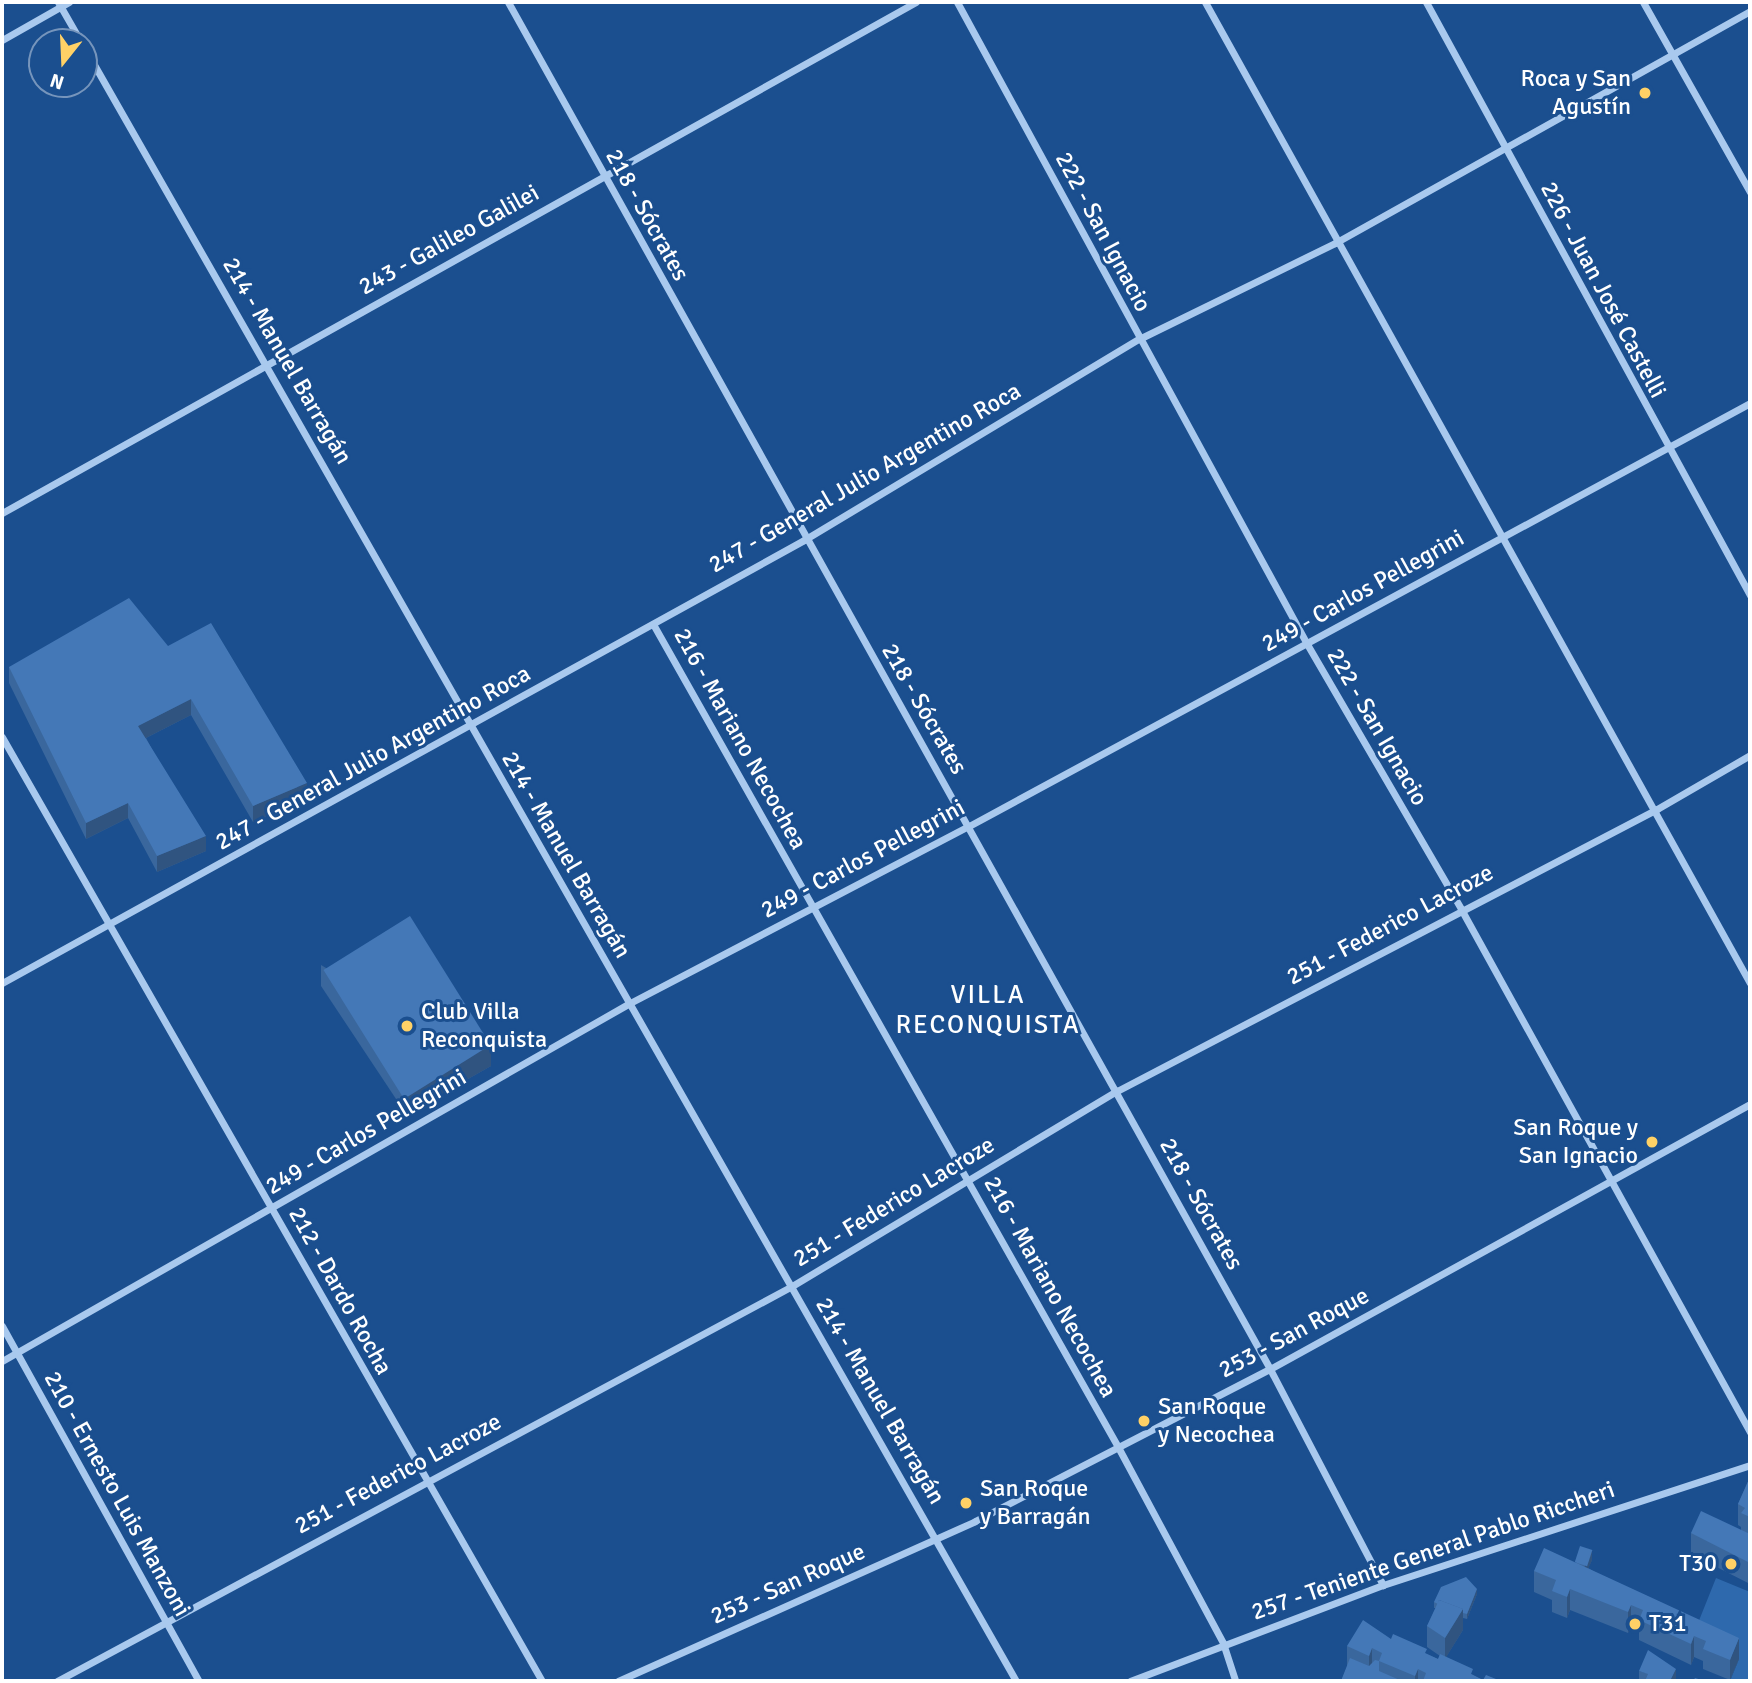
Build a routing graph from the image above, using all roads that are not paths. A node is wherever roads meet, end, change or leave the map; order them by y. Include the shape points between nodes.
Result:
1 (69, 2) edge
2 (508, 2) edge
3 (916, 2) edge
4 (957, 2) edge
5 (1205, 2) edge
6 (1426, 2) edge
7 (1643, 2) edge
8 (59, 4) edge
9 (1750, 11) edge
10 (73, 28) edge
11 (2, 40) edge
12 (1673, 55) junction
13 (98, 71) edge
14 (1506, 149) junction
15 (603, 176) junction
16 (1750, 192) edge
17 (1335, 243) junction
18 (1139, 339) junction
19 (267, 363) junction
20 (1750, 403) edge
21 (1667, 448) junction
22 (2, 513) edge
23 (1500, 538) junction
24 (804, 540) junction
25 (1750, 595) edge
26 (653, 624) junction
27 (1307, 643) junction
28 (470, 727) junction
29 (2, 737) edge
30 (1750, 755) edge
31 (1657, 809) junction
32 (969, 826) junction
33 (813, 907) junction
34 (1461, 909) junction
35 (107, 925) junction
36 (2, 983) edge
37 (1750, 983) edge
38 (630, 1003) junction
39 (1116, 1091) junction
40 (1750, 1104) edge
41 (968, 1180) junction
42 (1609, 1184) junction
43 (271, 1209) junction
44 (792, 1286) junction
45 (2, 1326) edge
46 (16, 1353) junction
47 (2, 1361) edge
48 (1270, 1368) junction
49 (1750, 1432) edge
50 (1118, 1447) junction
51 (1750, 1465) edge
52 (426, 1481) junction
53 (936, 1538) junction
54 (1383, 1585) junction
55 (165, 1620) junction
56 (1223, 1643) junction
57 (57, 1681) edge
58 (199, 1681) edge
59 (542, 1681) edge
60 (618, 1681) edge
61 (1016, 1681) edge
62 (1130, 1681) edge
63 (1235, 1681) edge

1 - 8 street
2 - 15 street, 218 - Sócrates
3 - 15 street, 243 - Galileo Galilei
4 - 18 street, 222 - San Ignacio
5 - 17 street
6 - 14 street, 226 - Juan José Castelli
7 - 12 street
8 - 10 street
8 - 11 street
9 - 12 street, 247 - General Julio Argentino Roca
12 - 14 street, 247 - General Julio Argentino Roca
12 - 16 street
13 - 19 street, 214 - Manuel Barragán
14 - 17 street, 247 - General Julio Argentino Roca
14 - 21 street, 226 - Juan José Castelli
15 - 19 street, 243 - Galileo Galilei
15 - 24 street, 218 - Sócrates
17 - 18 street, 247 - General Julio Argentino Roca
17 - 23 street
18 - 24 street, 247 - General Julio Argentino Roca
18 - 27 street, 222 - San Ignacio
19 - 22 street, 243 - Galileo Galilei
19 - 28 street, 214 - Manuel Barragán
20 - 21 street, 249 - Carlos Pellegrini
21 - 23 street, 249 - Carlos Pellegrini
21 - 25 street, 226 - Juan José Castelli
23 - 27 street, 249 - Carlos Pellegrini
23 - 31 street
24 - 26 street, 247 - General Julio Argentino Roca
24 - 32 street, 218 - Sócrates
26 - 28 street, 247 - General Julio Argentino Roca
26 - 33 street, 216 - Mariano Necochea
27 - 32 street, 249 - Carlos Pellegrini
27 - 34 street, 222 - San Ignacio
28 - 35 street, 247 - General Julio Argentino Roca
28 - 38 street, 214 - Manuel Barragán
29 - 35 street, 212 - Dardo Rocha
30 - 31 street, 251 - Federico Lacroze
31 - 34 street, 251 - Federico Lacroze
31 - 37 street
32 - 33 street, 249 - Carlos Pellegrini
32 - 39 street, 218 - Sócrates
33 - 38 street, 249 - Carlos Pellegrini
33 - 41 street, 216 - Mariano Necochea
34 - 39 street, 251 - Federico Lacroze
34 - 42 street, 222 - San Ignacio
35 - 36 street, 247 - General Julio Argentino Roca
35 - 43 street, 212 - Dardo Rocha
38 - 43 street, 249 - Carlos Pellegrini
38 - 44 street, 214 - Manuel Barragán
39 - 41 street, 251 - Federico Lacroze
39 - 48 street, 218 - Sócrates
40 - 42 street, 253 - San Roque
41 - 44 street, 251 - Federico Lacroze
41 - 50 street, 216 - Mariano Necochea
42 - 48 street, 253 - San Roque
42 - 49 street, 222 - San Ignacio
43 - 46 street, 249 - Carlos Pellegrini
43 - 52 street, 212 - Dardo Rocha
44 - 52 street, 251 - Federico Lacroze
44 - 53 street, 214 - Manuel Barragán
45 - 46 street, 210 - Ernesto Luis Manzoni
46 - 47 street, 249 - Carlos Pellegrini
46 - 55 street, 210 - Ernesto Luis Manzoni
48 - 50 street, 253 - San Roque
48 - 54 street, 218 - Sócrates
50 - 53 street, 253 - San Roque
50 - 56 street, 216 - Mariano Necochea
51 - 54 street, 257 - Teniente General Pablo Riccheri
52 - 55 street, 251 - Federico Lacroze
52 - 59 street, 212 - Dardo Rocha
53 - 60 street, 253 - San Roque
53 - 61 street, 214 - Manuel Barragán
54 - 56 street, 257 - Teniente General Pablo Riccheri
55 - 57 street, 251 - Federico Lacroze
55 - 58 street, 210 - Ernesto Luis Manzoni
56 - 62 street, 257 - Teniente General Pablo Riccheri
56 - 63 street, 216 - Mariano Necochea

